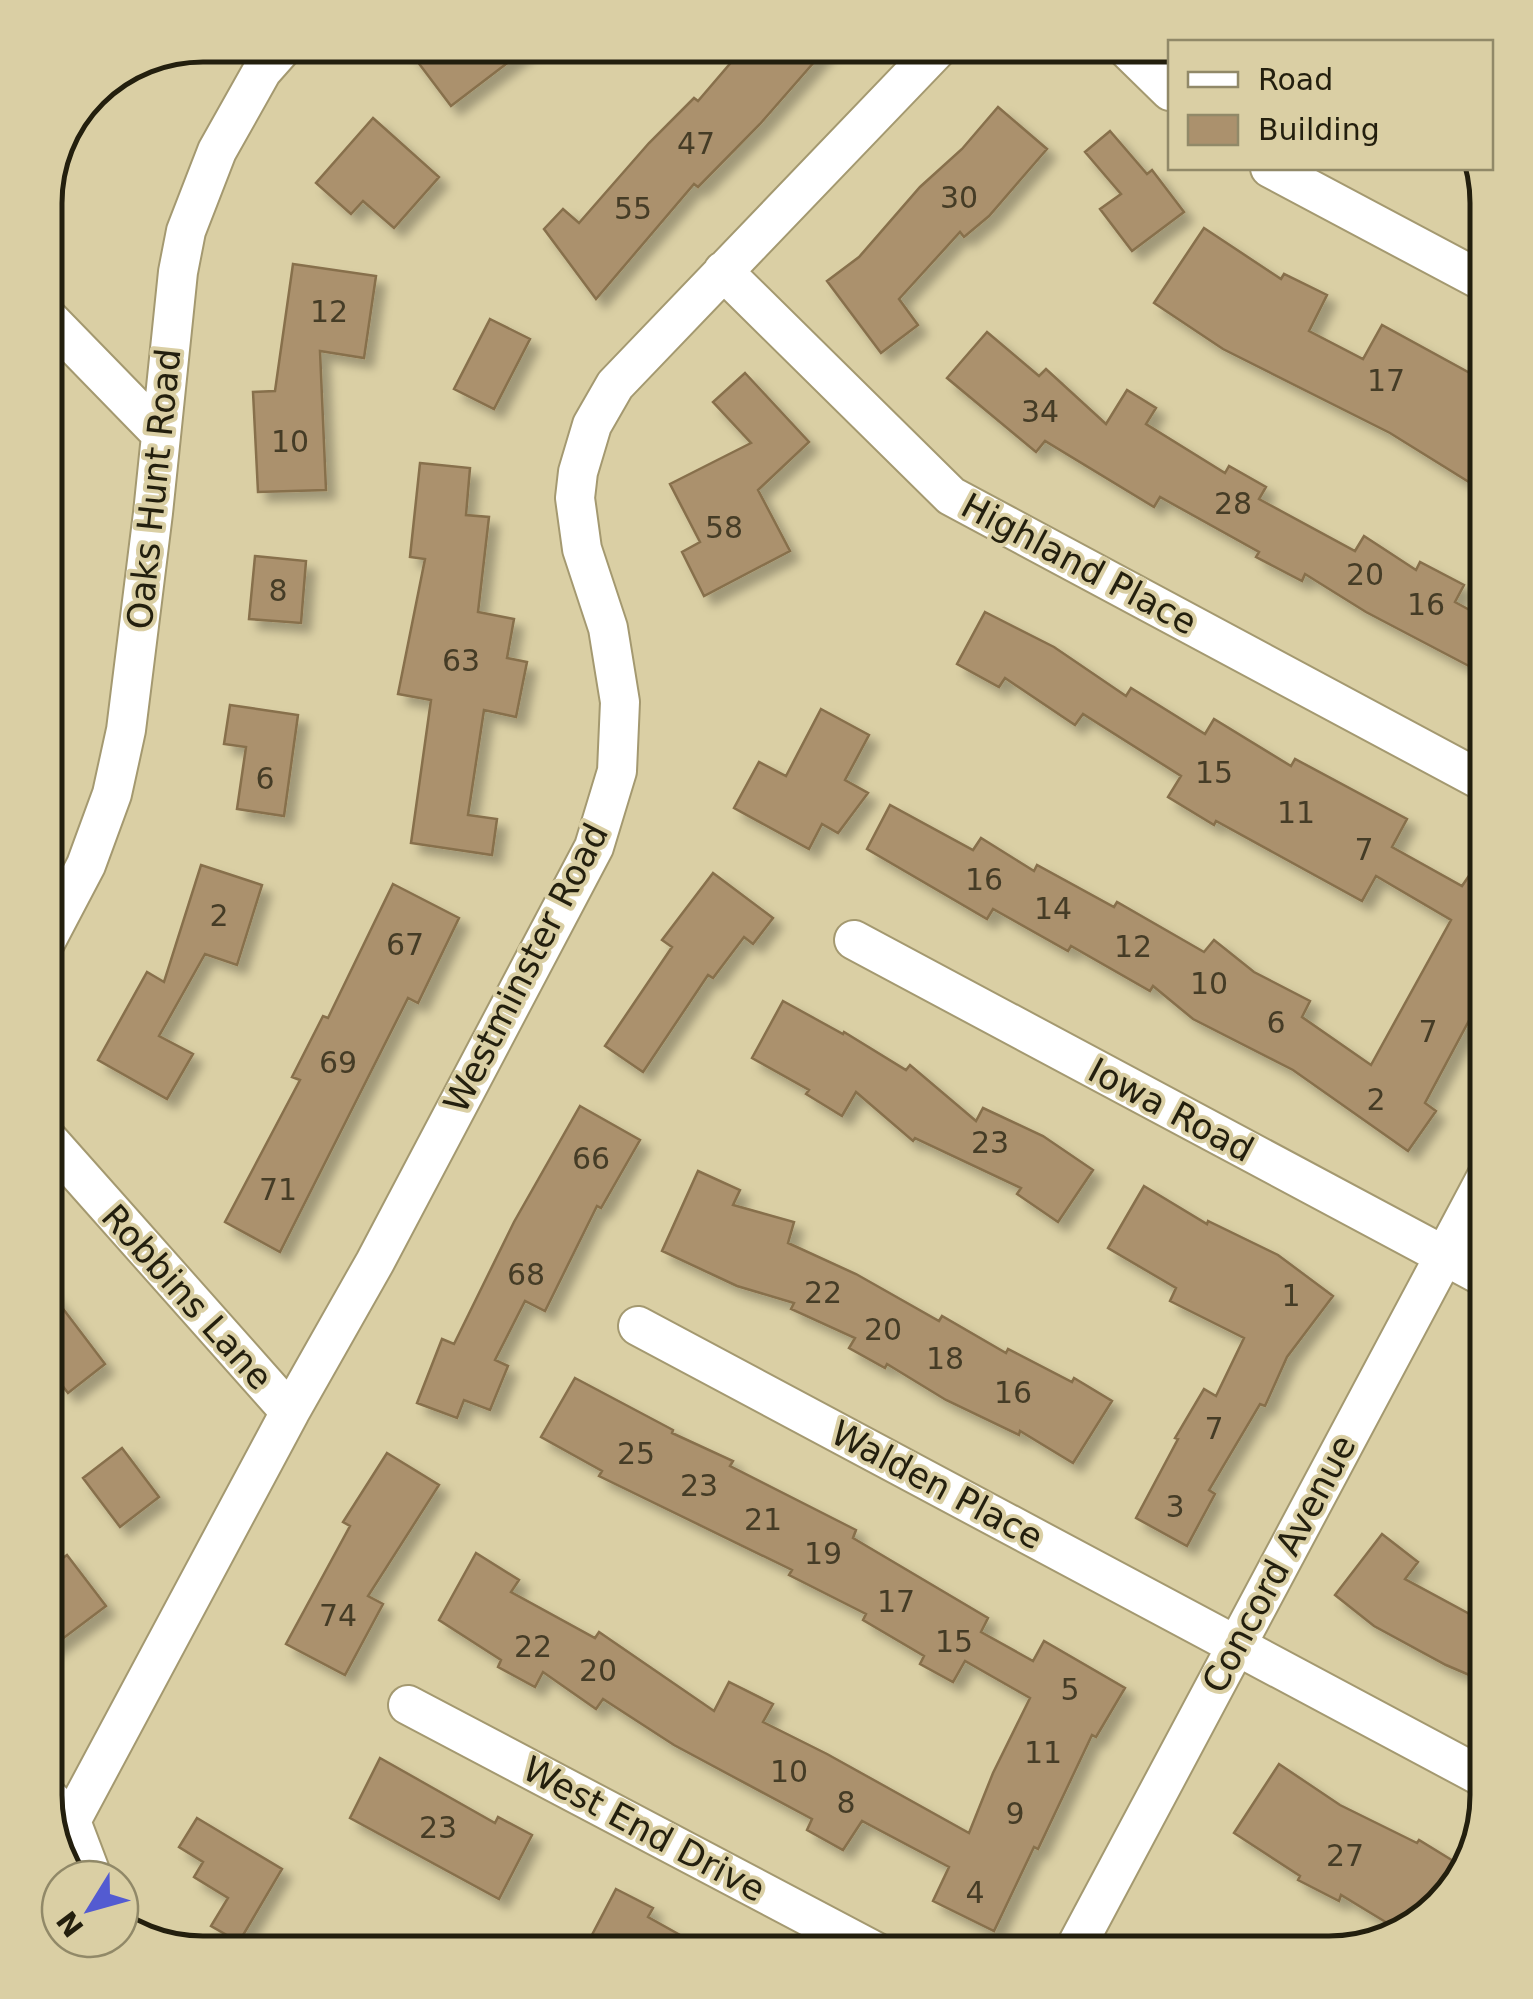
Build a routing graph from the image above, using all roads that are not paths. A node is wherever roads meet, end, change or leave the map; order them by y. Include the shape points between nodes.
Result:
1 (270, 62) edge
2 (924, 63) edge
3 (1141, 63) edge
4 (1168, 89) edge
5 (1274, 170) edge
6 (724, 271) junction
7 (1470, 274) edge
8 (63, 333) edge
9 (160, 432) junction
10 (1470, 774) edge
11 (63, 910) edge
12 (854, 940) dead end
13 (62, 1156) edge
14 (1470, 1208) edge
15 (1444, 1256) junction
16 (1470, 1270) edge
17 (638, 1326) dead end
18 (290, 1412) junction
19 (1236, 1644) junction
20 (408, 1705) dead end
21 (1470, 1770) edge
22 (64, 1815) edge
23 (71, 1822) junction
24 (86, 1859) edge
25 (846, 1936) edge
26 (1082, 1936) edge

1 - 9 street, Oaks Hunt Road via 217,151 186,231
2 - 6 street, Westminster Road
3 - 4 street
5 - 7 street
6 - 10 street, Highland Place via 951,496
6 - 18 street, Westminster Road via 616,385 592,425 578,472 577,522 608,628 620,702 616,771 594,847
8 - 9 street
9 - 11 street, Oaks Hunt Road via 126,730 112,794
12 - 15 street, Iowa Road
13 - 18 street, Robbins Lane
14 - 15 street, Concord Avenue
15 - 16 street, Iowa Road
15 - 19 street, Concord Avenue
17 - 19 street, Walden Place
18 - 23 street, Westminster Road
19 - 21 street, Walden Place
19 - 26 street, Concord Avenue
20 - 25 street, West End Drive
22 - 23 street
23 - 24 street

